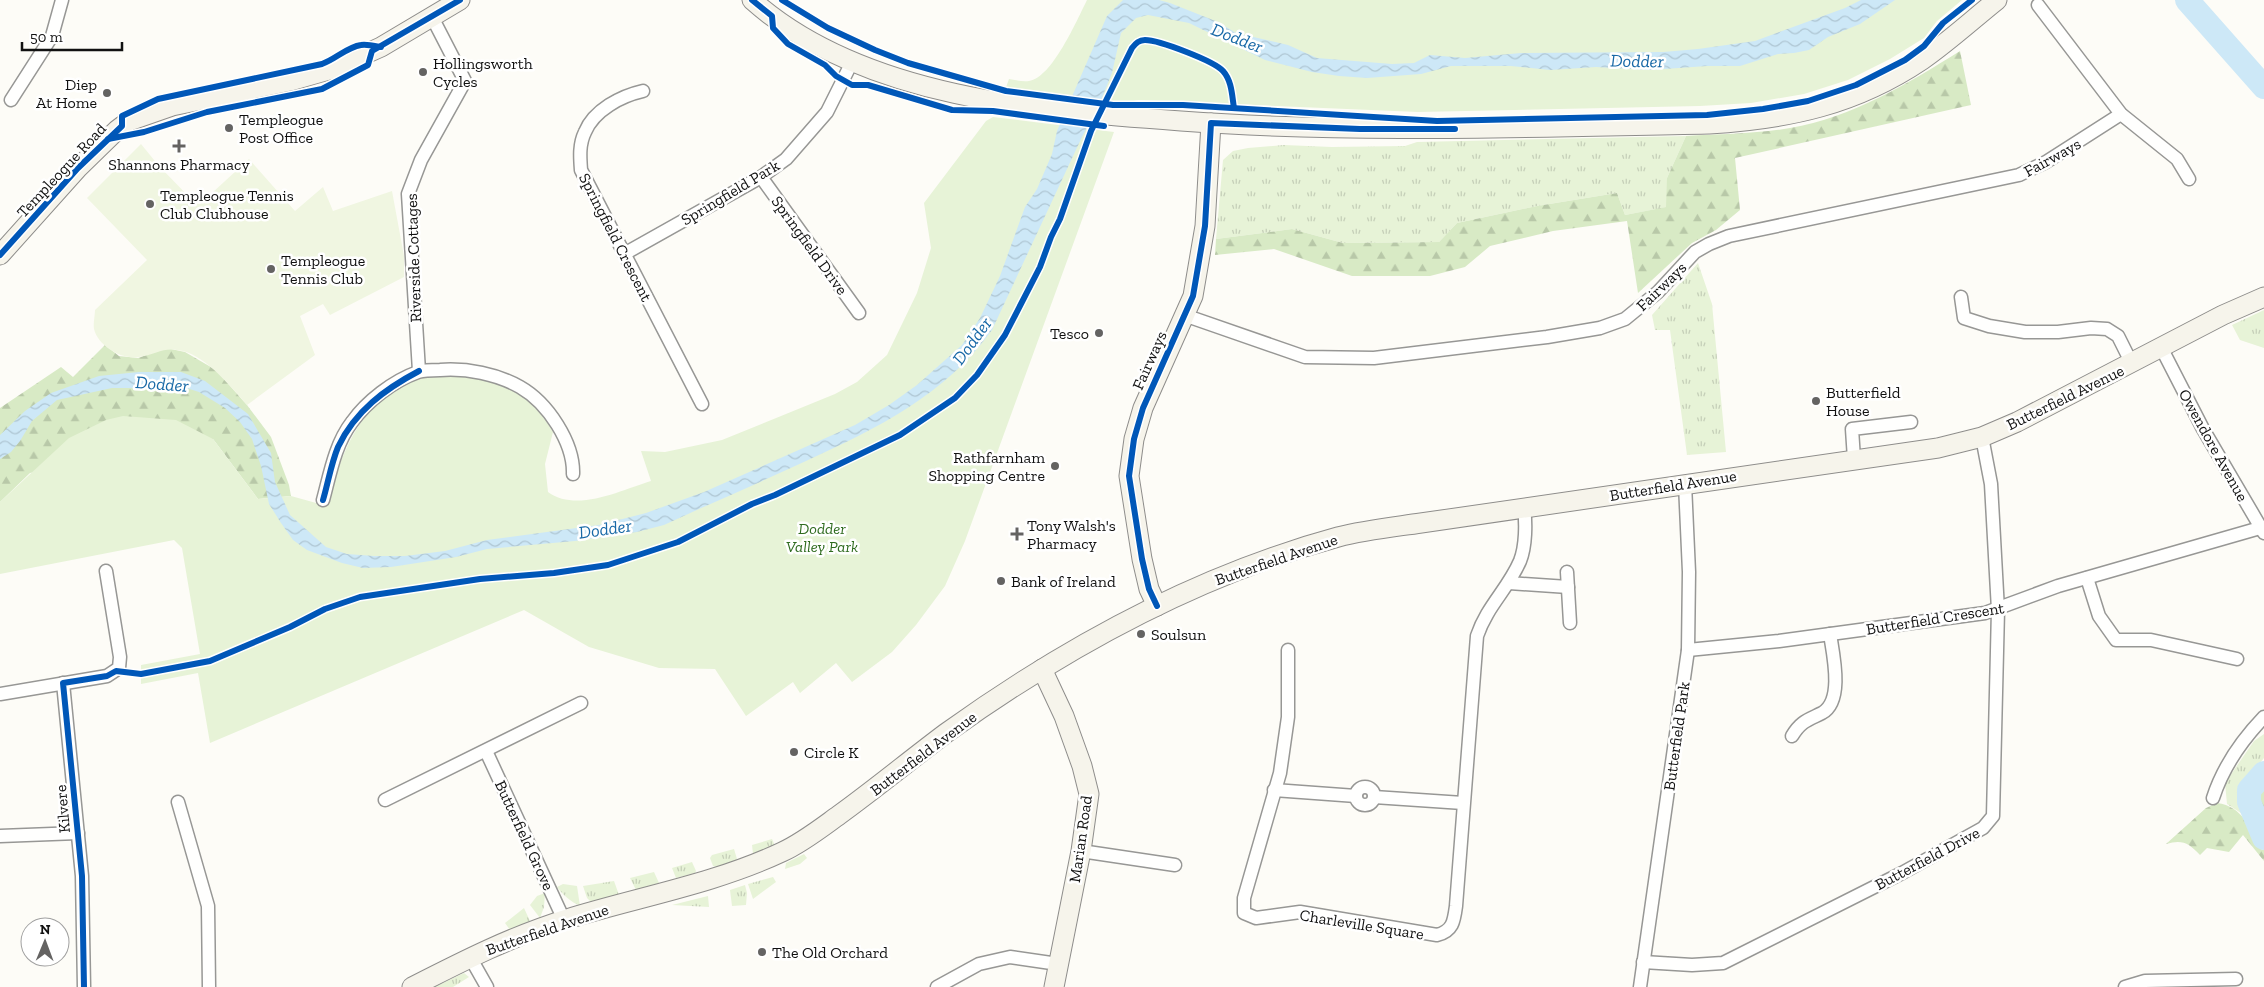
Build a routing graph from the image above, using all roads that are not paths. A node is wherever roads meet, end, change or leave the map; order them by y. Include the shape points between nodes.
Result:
1 (62, 0) edge
2 (460, 0) edge
3 (752, 0) edge
4 (1997, 0) edge
5 (2038, 6) dead end
6 (432, 17) junction
7 (852, 62) junction
8 (643, 91) dead end
9 (11, 100) dead end
10 (2121, 114) junction
11 (1211, 123) junction
12 (762, 177) junction
13 (2189, 179) dead end
14 (624, 254) junction
15 (0, 255) edge
16 (1961, 297) dead end
17 (2264, 297) edge
18 (859, 313) dead end
19 (1184, 315) junction
20 (2165, 355) dead end
21 (2132, 364) junction
22 (419, 371) junction
23 (702, 404) dead end
24 (1911, 422) dead end
25 (1982, 437) junction
26 (1854, 460) junction
27 (573, 474) dead end
28 (1685, 484) junction
29 (323, 500) dead end
30 (1522, 507) junction
31 (2262, 531) edge
32 (106, 571) dead end
33 (1567, 572) dead end
34 (2087, 578) junction
35 (1508, 582) junction
36 (1568, 587) junction
37 (1157, 606) junction
38 (1998, 610) junction
39 (1570, 623) dead end
40 (1830, 634) junction
41 (1288, 650) dead end
42 (1688, 650) junction
43 (2237, 660) dead end
44 (1042, 669) junction
45 (63, 683) junction
46 (0, 694) edge
47 (580, 702) dead end
48 (2264, 717) edge
49 (1792, 736) dead end
50 (486, 751) junction
51 (1274, 790) junction
52 (2213, 798) dead end
53 (385, 800) dead end
54 (178, 802) dead end
55 (1463, 803) junction
56 (78, 833) junction
57 (0, 836) edge
58 (1081, 851) junction
59 (1175, 864) dead end
60 (564, 920) junction
61 (470, 957) junction
62 (1643, 962) junction
63 (1058, 964) junction
64 (2236, 979) dead end
65 (84, 987) edge
66 (209, 987) edge
67 (412, 987) edge
68 (487, 987) edge
69 (937, 987) edge
70 (1054, 987) edge
71 (1640, 987) edge
72 (2125, 987) edge

1 - 9 street via 52,36
2 - 6 main road, Templeogue Road
3 - 7 main road via 793,30
4 - 11 main road via 1898,76 1842,102 1789,116 1709,124 1455,130
5 - 10 street
6 - 15 main road, Templeogue Road via 381,47 332,69 172,106 129,121 78,168
6 - 22 street, Riverside Cottages via 465,81 420,160 408,194
7 - 11 main road via 930,88 1054,109
7 - 12 street, Springfield Park via 827,112 786,159
8 - 14 street, Springfield Crescent via 621,97 593,119 580,150 581,170
10 - 13 street via 2177,159
10 - 19 street, Fairways via 2046,162 2019,175 1729,236 1709,244 1695,252 1658,292 1633,313 1600,328 1374,358 1305,357
11 - 19 main road, Fairways via 1205,226 1193,296
12 - 14 street, Springfield Park
12 - 18 street, Springfield Drive
14 - 23 street, Springfield Crescent
16 - 21 street via 1964,318 1989,326 2025,332 2107,329 2118,336
17 - 21 main road, Butterfield Avenue via 2223,314
19 - 37 main road, Fairways via 1143,408 1134,439 1130,476 1142,559
20 - 31 street, Owendore Avenue
21 - 25 main road, Butterfield Avenue
22 - 27 street via 454,369 491,375 522,388 547,410 558,426 573,461
22 - 29 street via 393,385 352,422 338,449
24 - 26 street via 1852,429
25 - 26 main road, Butterfield Avenue via 1938,448
25 - 38 street, Butterfield Drive via 1991,484
26 - 28 main road, Butterfield Avenue
28 - 30 main road, Butterfield Avenue
28 - 42 street, Butterfield Park via 1690,572
30 - 35 street, Charleville Square via 1518,559
30 - 37 main road, Butterfield Avenue via 1341,537 1282,554
31 - 34 street, Butterfield Crescent
32 - 45 street via 119,668 107,676
33 - 36 street
34 - 38 street, Butterfield Crescent
34 - 43 street via 2099,616 2116,640 2151,640
35 - 36 street
35 - 55 street, Charleville Square via 1488,611 1477,636
36 - 39 street
37 - 44 main road, Butterfield Avenue
38 - 40 street, Butterfield Crescent
38 - 62 street, Butterfield Drive via 1992,816 1983,828 1724,963
40 - 42 street, Butterfield Crescent
40 - 49 street via 1836,687 1831,704 1825,711 1799,725
41 - 51 street, Charleville Square via 1288,717 1280,773
42 - 62 street, Butterfield Park
44 - 58 main road, Marian Road via 1064,716 1089,794
44 - 60 main road, Butterfield Avenue via 947,733 784,852 713,877
45 - 46 street
45 - 56 street, Kilvere
47 - 50 street
48 - 52 street via 2236,751 2220,777
50 - 53 street
50 - 60 street, Butterfield Grove
51 - 55 street via 1356,796 1364,805 1372,802 1374,797
51 - 55 street, Charleville Square via 1244,898 1244,912 1256,918 1300,912 1437,935 1445,933 1453,925
54 - 66 street via 208,906
56 - 57 street, Kilvere
56 - 65 street, Kilvere
58 - 59 street
58 - 63 main road, Marian Road
60 - 61 main road, Butterfield Avenue
61 - 67 main road, Butterfield Avenue
61 - 68 street
62 - 71 street, Butterfield Park
63 - 69 street via 1010,957 979,964
63 - 70 main road, Marian Road
64 - 72 street via 2145,981

